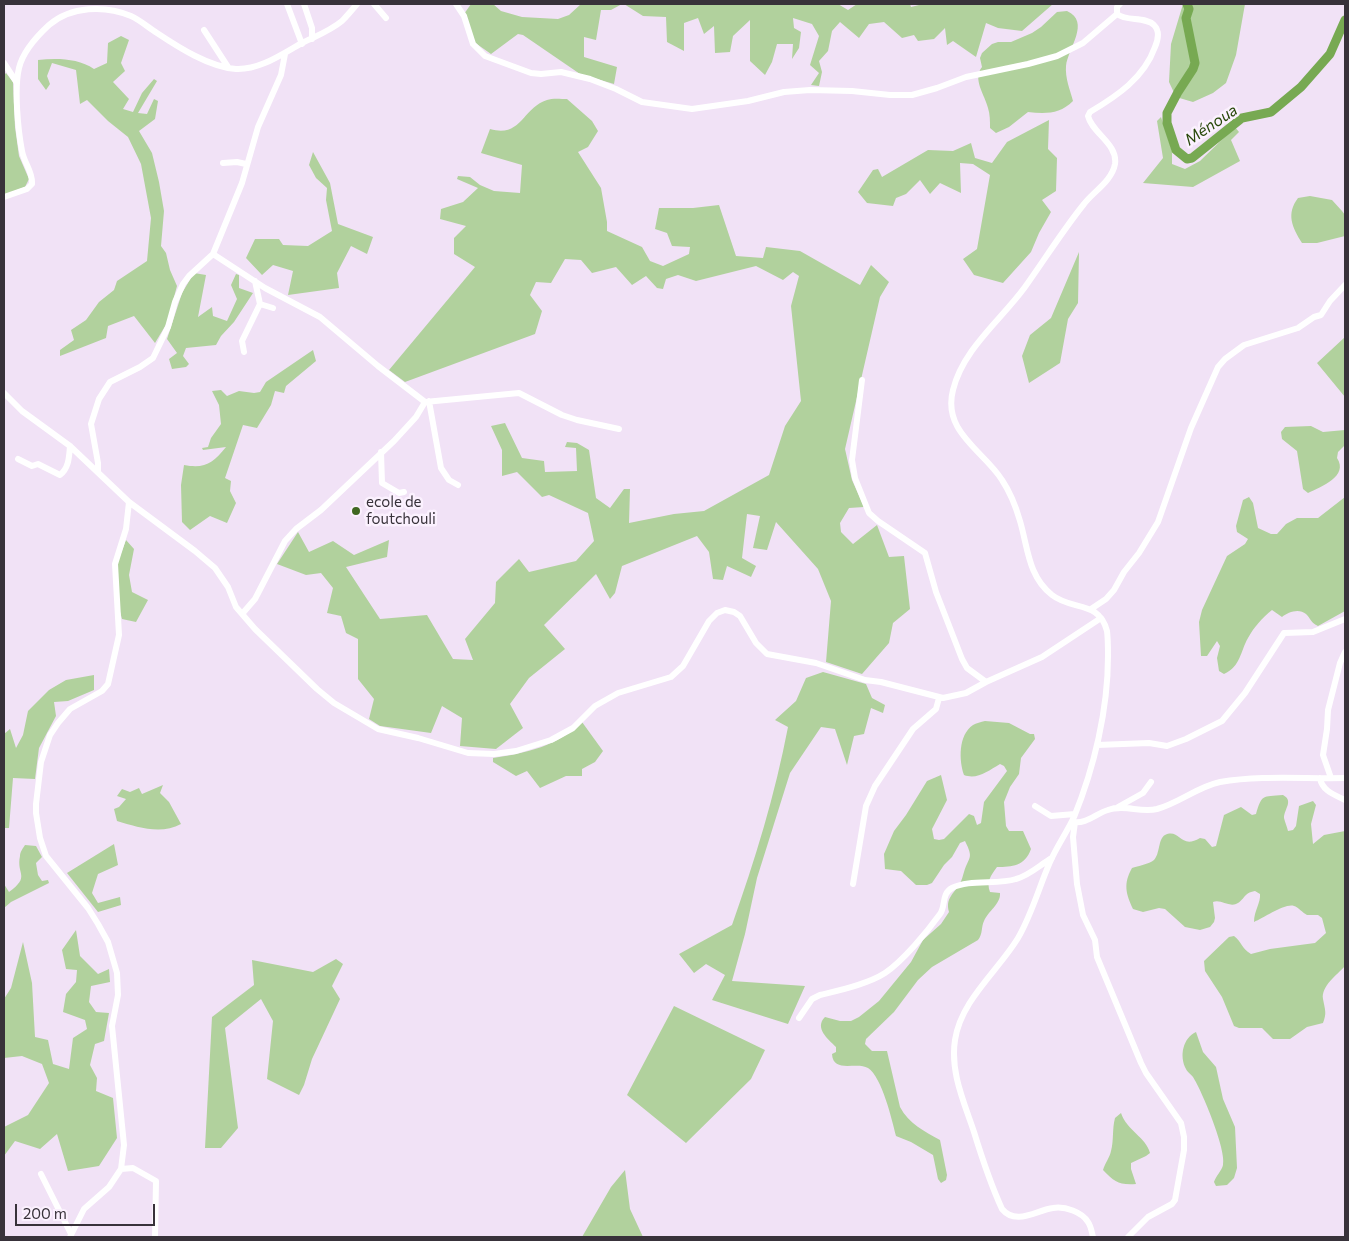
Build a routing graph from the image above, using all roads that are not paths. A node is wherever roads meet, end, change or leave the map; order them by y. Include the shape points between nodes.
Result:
1 (287, 4) edge
2 (304, 4) edge
3 (357, 4) edge
4 (374, 4) edge
5 (456, 4) edge
6 (1120, 4) edge
7 (1117, 14) junction
8 (386, 18) dead end
9 (204, 30) dead end
10 (312, 39) junction
11 (302, 44) junction
12 (284, 54) junction
13 (4, 63) edge
14 (228, 67) junction
15 (17, 83) junction
16 (223, 163) dead end
17 (246, 164) junction
18 (4, 197) edge
19 (213, 254) junction
20 (254, 281) junction
21 (1345, 285) edge
22 (260, 304) junction
23 (273, 308) dead end
24 (244, 352) dead end
25 (862, 380) dead end
26 (4, 393) edge
27 (427, 402) junction
28 (619, 429) dead end
29 (70, 446) junction
30 (381, 452) junction
31 (18, 459) dead end
32 (98, 472) junction
33 (458, 485) dead end
34 (404, 492) dead end
35 (129, 502) junction
36 (1090, 609) junction
37 (242, 614) junction
38 (1101, 618) junction
39 (1345, 619) edge
40 (1345, 652) edge
41 (986, 682) junction
42 (939, 698) junction
43 (1097, 745) junction
44 (1320, 778) junction
45 (1331, 778) junction
46 (1345, 778) edge
47 (1151, 782) dead end
48 (1345, 800) edge
49 (1035, 806) dead end
50 (1118, 807) junction
51 (1075, 814) junction
52 (1073, 822) junction
53 (1052, 858) junction
54 (853, 884) dead end
55 (799, 1018) dead end
56 (121, 1169) junction
57 (41, 1174) dead end
58 (71, 1236) edge
59 (155, 1237) edge
60 (1093, 1237) edge
61 (1128, 1237) edge

1 - 11 street
2 - 10 street
3 - 10 street via 342,21
4 - 8 street
5 - 7 street via 464,16 473,44 485,56 531,73 561,72 590,79 642,102 692,109 810,90 912,95 966,77 1057,56 1083,44
6 - 7 street
7 - 36 street via 1152,24 1158,39 1150,61 1134,81 1088,116 1090,124 1112,151 1115,164 1112,172 1087,199 1024,288 973,350 956,379 951,399 953,417 965,440 994,469 1012,499 1036,577 1057,599
9 - 14 street
10 - 11 street
11 - 12 street
12 - 14 street via 248,67
12 - 17 street via 281,75
13 - 15 street
14 - 15 street via 199,58 133,17 104,10 79,10 57,19 30,44 20,64
15 - 18 street via 19,134 32,180 27,189
16 - 17 street
17 - 19 street via 236,200
19 - 20 street
19 - 32 street via 183,284 153,358 110,382 103,392 91,424
20 - 22 street
20 - 27 street via 320,316 378,366
21 - 36 street via 1321,315 1298,328 1244,345 1218,367 1191,428 1158,522 1114,590
22 - 23 street
22 - 24 street via 242,341
25 - 41 street via 852,460 865,503 878,520 925,553 962,660 967,668
26 - 29 street via 22,411
27 - 28 street via 519,393 562,415
27 - 30 street
27 - 33 street via 442,468 449,480
29 - 31 street via 68,465 60,475
29 - 32 street
30 - 34 street via 382,483
30 - 37 street via 321,510 292,533 252,603
32 - 35 street
35 - 37 street via 216,568
35 - 56 street via 126,529 115,564 118,635 108,684 102,691 70,709 50,736 41,762 36,809 46,856 98,924 108,942 116,971 118,995 112,1026 124,1145
36 - 38 street
37 - 42 street via 268,644 334,703 386,732 468,753 502,753 551,740 573,728 595,706 618,694 671,677 683,666 709,621 725,610 740,616 756,643 767,654 816,663 865,680
38 - 41 street via 1042,657
38 - 43 street via 1108,642 1108,672 1104,716
39 - 43 street via 1313,632 1284,633 1245,693 1222,721 1167,746 1149,743
40 - 45 street via 1328,710 1323,755
41 - 42 street via 966,693
42 - 54 street via 936,709 913,729 866,806
43 - 51 street
44 - 45 street
44 - 48 street via 1324,789
44 - 50 street via 1227,781 1207,786 1149,811
45 - 46 street
47 - 50 street via 1143,793
49 - 51 street via 1051,816
50 - 52 street via 1089,820
51 - 52 street
52 - 53 street
52 - 61 street via 1077,884 1083,915 1095,940 1097,957 1146,1073 1182,1123 1184,1136 1175,1200 1148,1217
53 - 55 street via 1024,877 953,888 945,896 943,909 937,918 890,970 877,978 812,999
53 - 60 street via 1019,936 963,1016 955,1038 954,1063 959,1090 1002,1210 1010,1216 1021,1217 1052,1208 1070,1210 1084,1217
56 - 58 street via 109,1187 84,1209
56 - 59 street via 133,1168 156,1181
57 - 58 street

